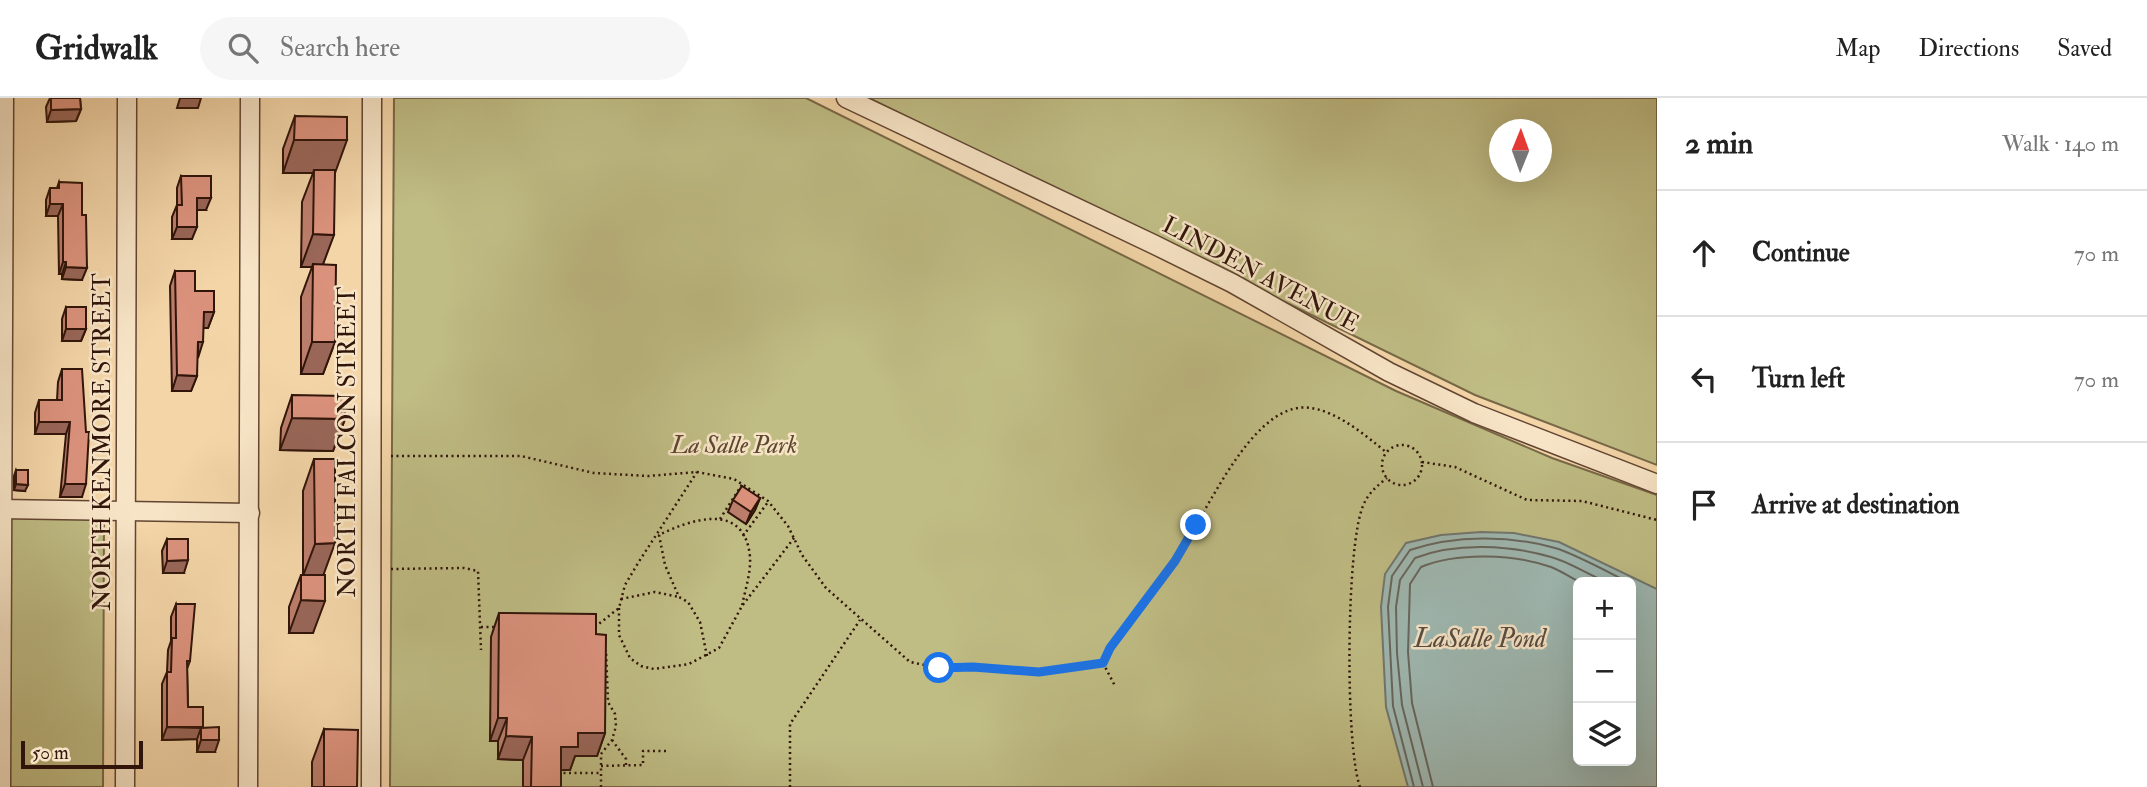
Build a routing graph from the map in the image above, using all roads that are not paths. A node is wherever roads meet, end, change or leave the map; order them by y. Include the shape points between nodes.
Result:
1 (4, 98) edge
2 (127, 98) edge
3 (250, 98) edge
4 (372, 98) edge
5 (846, 98) edge
6 (1657, 484) edge
7 (2, 509) edge
8 (127, 510) junction
9 (250, 513) junction
10 (1, 787) edge
11 (125, 787) edge
12 (248, 787) edge
13 (371, 787) edge

1 - 7 street
2 - 8 street, NORTH KENMORE STREET
3 - 9 street
4 - 13 street, NORTH FALCON STREET
5 - 6 street, LINDEN AVENUE via 1164,249 1389,372 1474,413
7 - 8 street
7 - 10 street
8 - 9 street
8 - 11 street, NORTH KENMORE STREET
9 - 12 street

